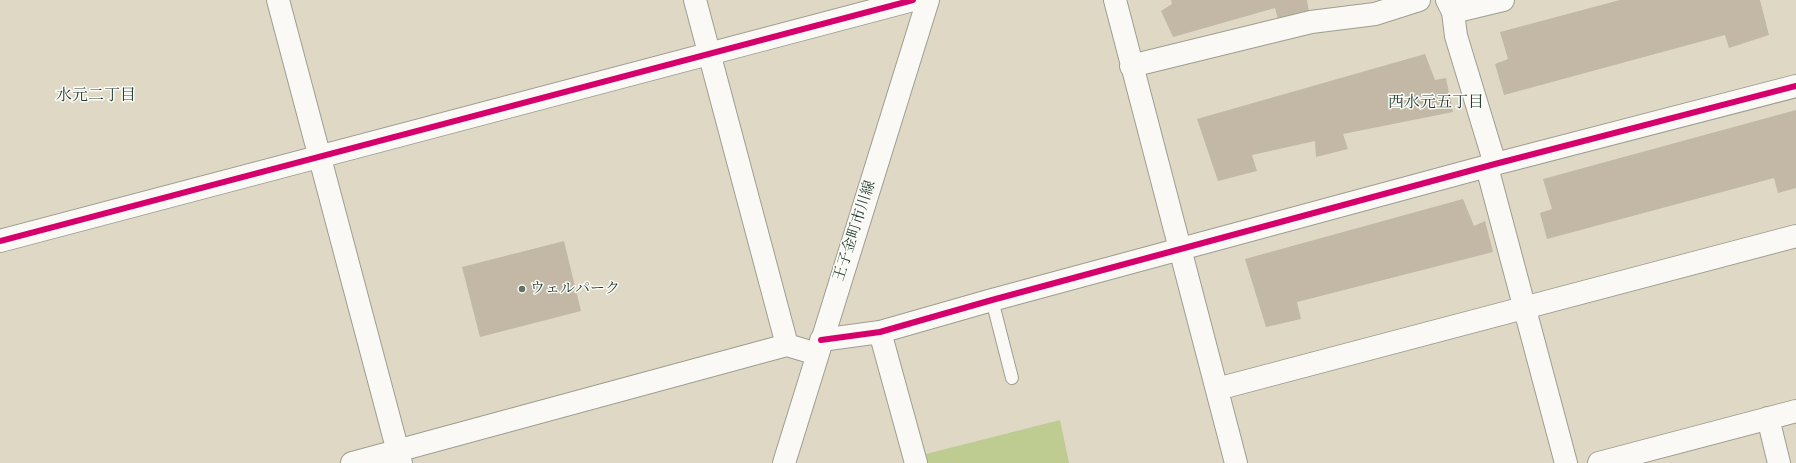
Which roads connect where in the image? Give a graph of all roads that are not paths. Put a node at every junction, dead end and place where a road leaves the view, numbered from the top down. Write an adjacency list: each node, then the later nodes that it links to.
1 (278, 0): 12 (street)
2 (695, 0): 9 (street)
3 (913, 0): 9 (street)
4 (928, 0): 21 (street, 王子金町市川線)
5 (1114, 0): 10 (street)
6 (1419, 0): 10 (street)
7 (1502, 0): 8 (street)
8 (1450, 6): 13 (street)
9 (709, 53): 12 (street); 20 (street)
10 (1132, 66): 16 (street)
11 (1796, 86): 13 (street)
12 (320, 156): 15 (street); 26 (street)
13 (1491, 166): 16 (street); 18 (street)
14 (1796, 236): 18 (street)
15 (0, 241)
16 (1180, 250): 17 (street); 23 (street)
17 (992, 300): 19 (street); 22 (lane)
18 (1524, 308): 23 (street); 31 (street)
19 (880, 332): 21 (street); 29 (street)
20 (787, 345): 21 (street); 26 (street)
21 (819, 347): 28 (street, 王子金町市川線)
22 (1012, 378)
23 (1217, 389): 30 (street)
24 (1796, 411): 25 (street)
25 (1768, 418): 32 (street); 33 (street)
26 (400, 457): 27 (street)
27 (352, 463)
28 (784, 463)
29 (916, 463)
30 (1236, 463)
31 (1566, 463)
32 (1599, 463)
33 (1778, 463)

